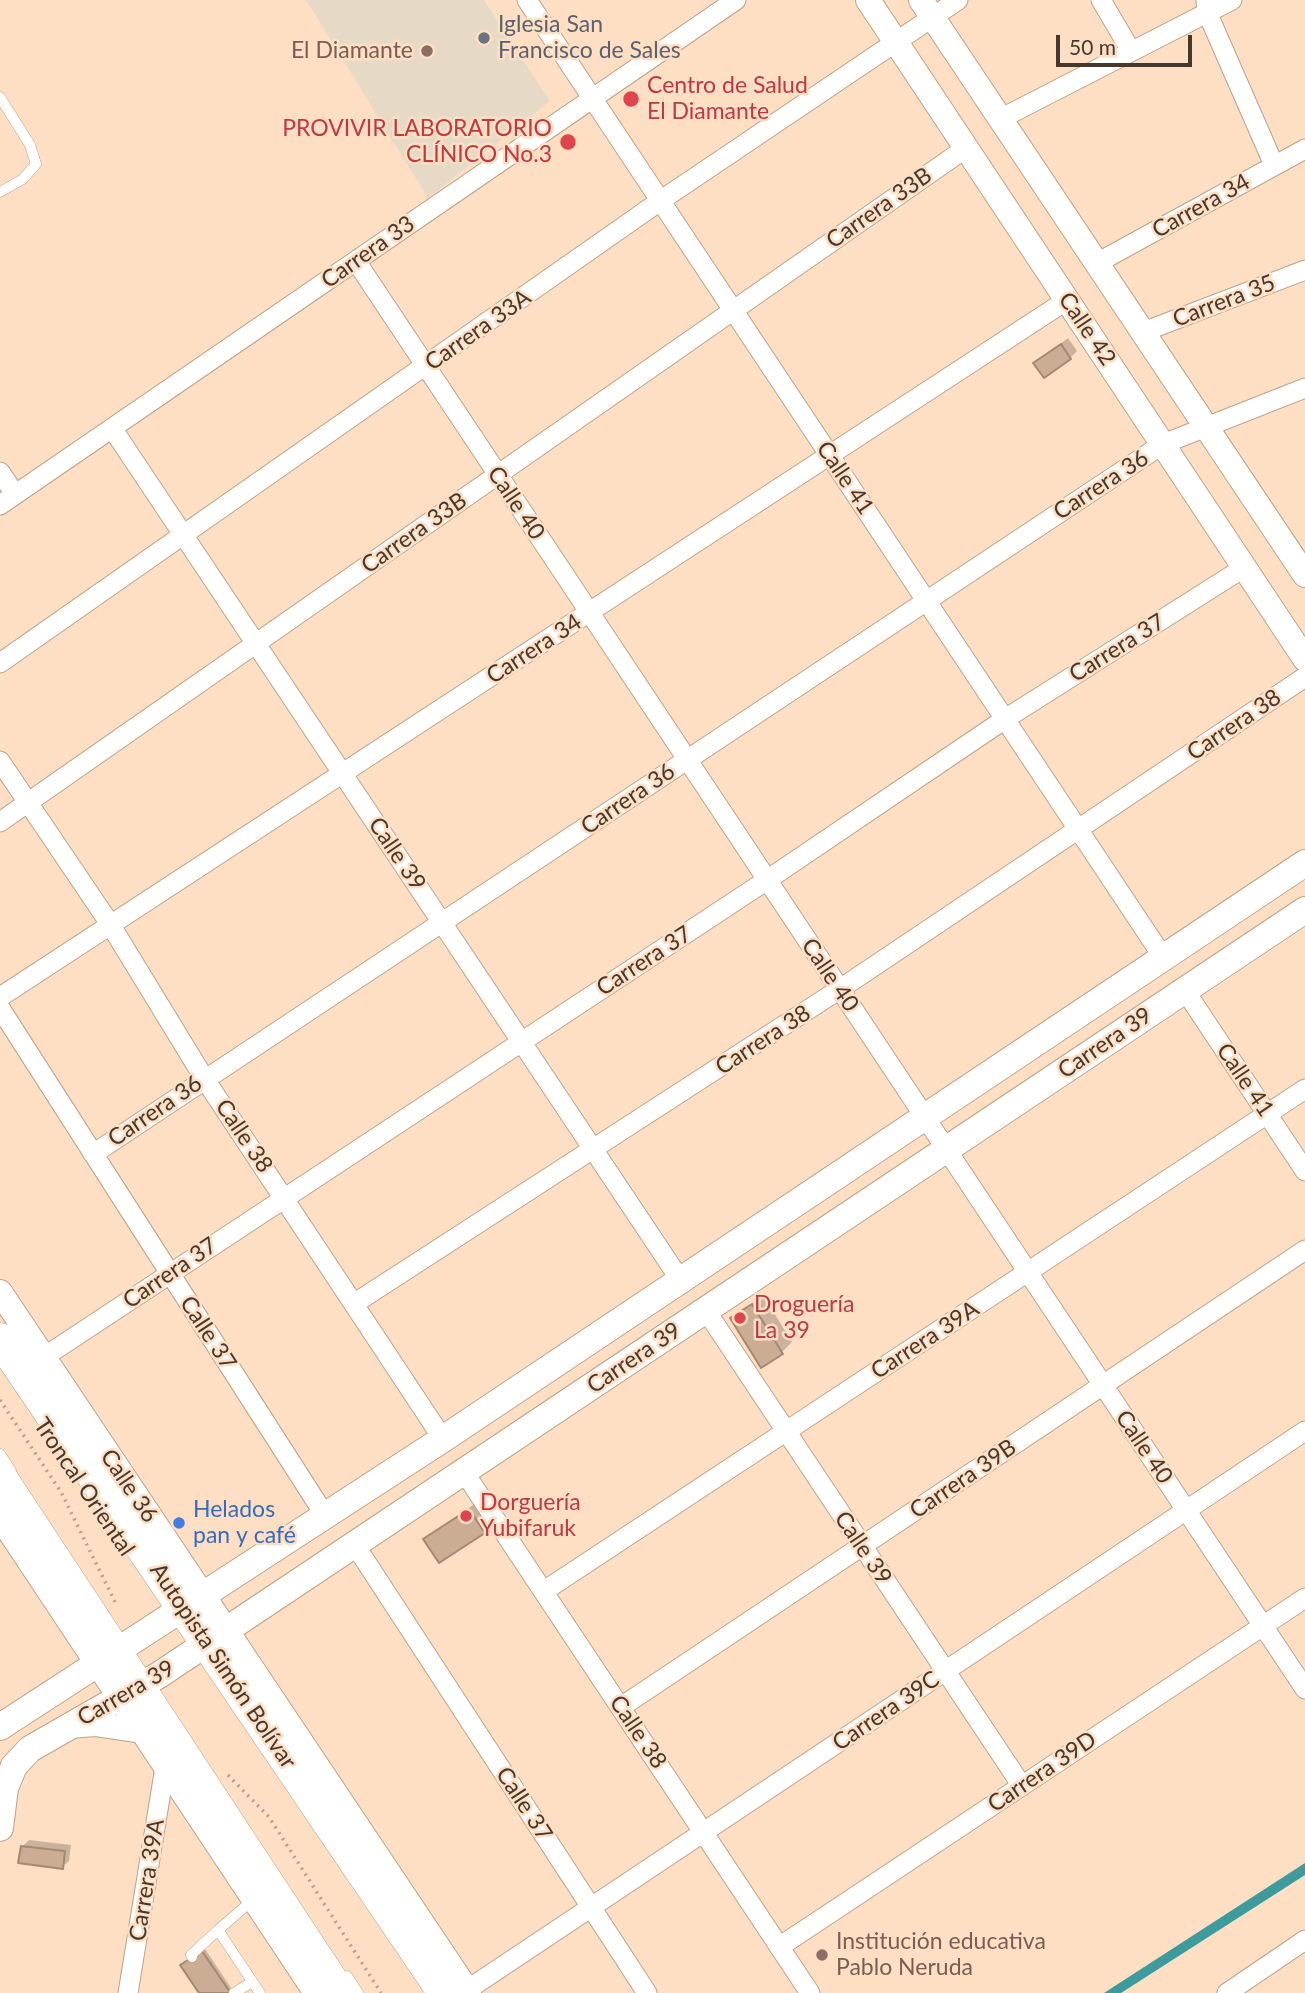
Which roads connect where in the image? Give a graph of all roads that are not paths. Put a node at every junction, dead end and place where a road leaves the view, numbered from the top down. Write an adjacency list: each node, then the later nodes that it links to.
1 (527, 0): 12 (street, Calle 41)
2 (736, 0): 12 (street, Carrera 33)
3 (868, 0): 9 (street, Calle 42)
4 (958, 0): 8 (street, Carrera 33A)
5 (1101, 0): 10 (street)
6 (1233, 0): 7 (street)
7 (1206, 6): 10 (street); 16 (street)
8 (927, 9): 9 (street, Carrera 33A); 13 (street, Calle 42)
9 (896, 43): 14 (street, Calle 42); 18 (street, Carrera 33A)
10 (1130, 51): 13 (street)
11 (0, 97): 17 (lane)
12 (591, 97): 18 (street, Calle 41); 19 (street, Carrera 33)
13 (1000, 119): 20 (street, Calle 42)
14 (966, 148): 22 (street, Calle 42); 23 (street, Carrera 33B)
15 (1305, 149): 16 (street, Carrera 34)
16 (1274, 165): 20 (street, Carrera 34)
17 (0, 192)
18 (660, 201): 23 (street, Calle 41); 25 (street, Carrera 33A)
19 (356, 261): 25 (street, Calle 40); 28 (street, Carrera 33)
20 (1097, 264): 24 (street, Calle 42)
21 (1305, 270): 24 (street, Carrera 35)
22 (1067, 300): 29 (street, Calle 42); 30 (street, Carrera 34)
23 (732, 310): 30 (street, Calle 41); 32 (street, Carrera 33B)
24 (1143, 332): 27 (street, Calle 42)
25 (425, 366): 32 (street, Calle 40); 34 (street, Carrera 33A)
26 (1305, 388): 27 (street)
27 (1206, 427): 29 (street); 35 (street, Calle 42)
28 (112, 428): 33 (street, Carrera 33); 34 (street, Calle 39)
29 (1163, 444): 36 (street, Calle 42); 37 (street, Carrera 36)
30 (829, 454): 37 (street, Calle 41); 38 (street, Carrera 34)
31 (0, 472): 33 (street)
32 (497, 475): 38 (street, Calle 40); 39 (street, Carrera 33B)
33 (8, 500)
34 (184, 535): 39 (street, Calle 39); 41 (street, Carrera 33A)
35 (1301, 560)
36 (1245, 567): 40 (street, Calle 42); 43 (street, Carrera 37)
37 (926, 600): 43 (street, Calle 41); 44 (street, Carrera 36)
38 (589, 612): 44 (street, Calle 40); 46 (street, Carrera 34)
39 (256, 643): 46 (street, Calle 39); 47 (street, Carrera 33B)
40 (1305, 659)
41 (0, 663)
42 (1305, 677): 49 (street, Carrera 38)
43 (1004, 719): 49 (street, Calle 41); 51 (street, Carrera 37)
44 (687, 760): 51 (street, Calle 40); 53 (street, Carrera 36)
45 (0, 761): 47 (street, Calle 38)
46 (343, 774): 53 (street, Calle 39); 54 (street, Carrera 34)
47 (27, 802): 48 (street, Carrera 33B); 54 (street, Calle 38)
48 (0, 821)
49 (1079, 831): 55 (street, Calle 41); 56 (street, Carrera 38)
50 (1305, 863): 55 (main road, Carrera 39)
51 (767, 880): 56 (street, Calle 40); 60 (street, Carrera 37)
52 (1305, 910): 57 (main road, Carrera 39)
53 (442, 922): 60 (street, Calle 39); 61 (street, Carrera 36)
54 (110, 924): 58 (street, Carrera 34); 61 (street, Calle 38)
55 (1163, 957): 64 (main road, Carrera 39)
56 (840, 989): 64 (street, Calle 40); 65 (street, Carrera 38)
57 (1184, 989): 63 (street, Calle 41); 66 (main road, Carrera 39)
58 (0, 997)
59 (0, 1009): 67 (street, Calle 37)
60 (521, 1042): 65 (street, Calle 39); 69 (street, Carrera 37)
61 (204, 1078): 67 (street, Carrera 36); 69 (street, Calle 38)
62 (1305, 1089): 63 (street, Carrera 39A)
63 (1267, 1114): 68 (street, Calle 41); 72 (street, Carrera 39A)
64 (925, 1117): 66 (street, Calle 40); 73 (main road, Carrera 39)
65 (594, 1150): 73 (street, Calle 39); 75 (street, Carrera 38)
66 (947, 1150): 72 (street, Calle 40); 76 (main road, Carrera 39)
67 (93, 1154): 71 (street, Calle 37)
68 (1305, 1171)
69 (284, 1197): 71 (street, Carrera 37); 75 (street, Calle 38)
70 (1305, 1250): 79 (street, Carrera 39B)
71 (169, 1272): 78 (street, Carrera 37); 89 (street, Calle 37)
72 (1028, 1272): 79 (street, Calle 40); 80 (street, Carrera 39A)
73 (681, 1281): 82 (main road, Carrera 39)
74 (0, 1292): 78 (street, Calle 36)
75 (355, 1303): 82 (street, Calle 38)
76 (705, 1309): 80 (street, Calle 39); 85 (main road, Carrera 39)
77 (0, 1339): 84 (highway, Autopista Simón Bolívar)
78 (44, 1357): 84 (street, Calle 36)
79 (1104, 1386): 87 (street, Calle 40); 91 (street, Carrera 39B)
80 (786, 1431): 91 (street, Calle 39); 92 (street, Carrera 39A)
81 (1305, 1431): 87 (street, Carrera 39C)
82 (443, 1439): 89 (main road, Carrera 39)
83 (0, 1454): 86 (lane)
84 (102, 1466): 95 (highway, Autopista Simón Bolívar)
85 (464, 1472): 90 (main road, Carrera 39); 92 (street, Calle 38)
86 (7, 1476): 96 (highway)
87 (1187, 1511): 94 (street, Calle 40); 97 (street, Carrera 39C)
88 (0, 1517): 96 (street)
89 (326, 1517): 95 (main road, Carrera 39)
90 (355, 1545): 95 (main road, Carrera 39); 111 (street, Calle 37)
91 (863, 1546): 97 (street, Calle 39); 101 (street, Carrera 39B)
92 (544, 1591): 101 (street, Calle 38)
93 (1305, 1598): 94 (street, Carrera 39D)
94 (1263, 1626): 99 (street, Calle 40); 107 (street, Carrera 39D)
95 (193, 1628): 96 (main road, Carrera 39); 98 (main road, Carrera 39); 119 (highway, Autopista Simón Bolívar)
96 (123, 1649): 98 (highway); 103 (main road, Carrera 39)
97 (946, 1671): 107 (street, Calle 39); 109 (street, Carrera 39C)
98 (142, 1685): 102 (main road, Carrera 39); 104 (street); 105 (highway)
99 (1305, 1689)
100 (228, 1696): 112 (lane)
101 (621, 1707): 109 (street, Calle 38)
102 (69, 1726): 104 (street); 106 (main road, Carrera 39)
103 (0, 1727)
104 (142, 1730): 105 (street)
105 (171, 1754): 110 (street); 118 (highway); 120 (street, Carrera 39A)
106 (2, 1780): 108 (main road, Carrera 39)
107 (1022, 1786): 115 (street, Carrera 39D)
108 (0, 1828)
109 (704, 1832): 111 (street, Carrera 39C); 115 (street, Calle 38)
110 (254, 1899): 113 (lane); 123 (street)
111 (591, 1907): 119 (street, Carrera 39C); 125 (street, Calle 37)
112 (376, 1914)
113 (218, 1930): 116 (lane); 117 (lane)
114 (1305, 1940): 127 (street)
115 (779, 1947): 126 (street, Calle 38)
116 (192, 1957)
117 (252, 1982): 121 (lane); 122 (lane)
118 (342, 1982): 124 (lane)
119 (460, 1992)
120 (128, 1993)
121 (234, 1993)
122 (260, 1993)
123 (316, 1993)
124 (358, 1993)
125 (647, 1993)
126 (810, 1993)
127 (1227, 1993)

